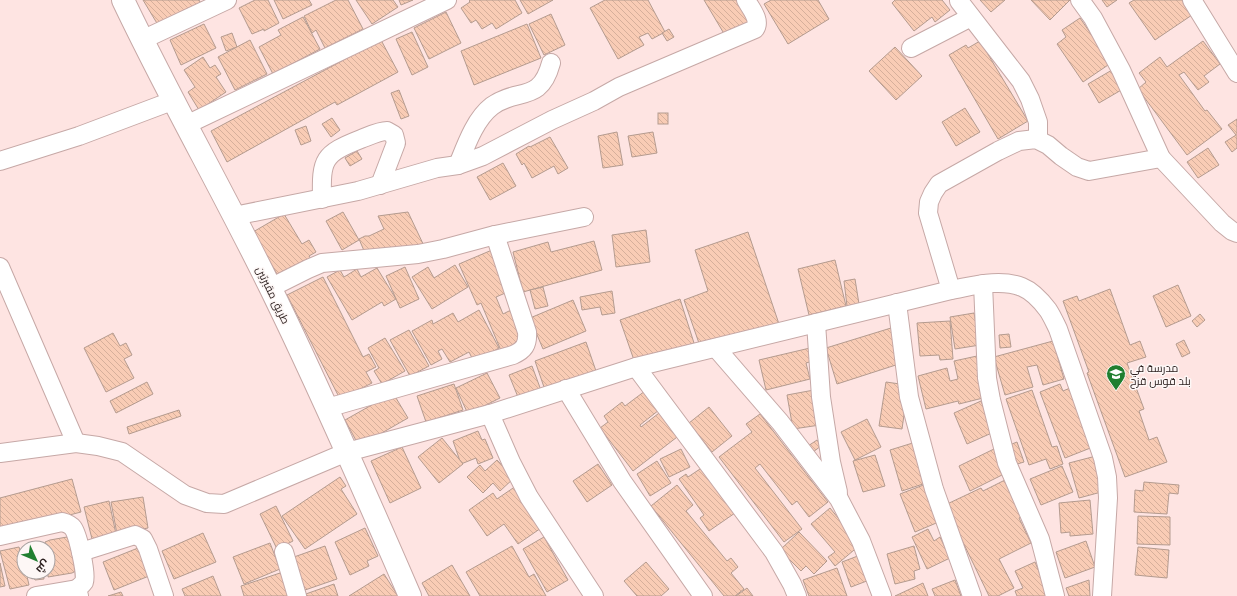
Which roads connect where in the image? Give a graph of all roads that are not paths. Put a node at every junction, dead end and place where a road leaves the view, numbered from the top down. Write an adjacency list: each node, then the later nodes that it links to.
1 (123, 0): 9 (street, طريق مقبرتين)
2 (227, 0): 9 (street)
3 (447, 0): 14 (street)
4 (746, 0): 18 (street)
5 (1080, 0): 16 (street)
6 (1192, 0): 12 (street)
7 (959, 1): 8 (street)
8 (971, 17): 10 (street); 15 (street)
9 (142, 40): 13 (street, طريق مقبرتين)
10 (911, 48)
11 (551, 64): 18 (street)
12 (1237, 73)
13 (172, 101): 14 (street, طريق مقبرتين); 17 (street)
14 (186, 125): 21 (street, طريق مقبرتين)
15 (1038, 140): 16 (street); 28 (street)
16 (1161, 158): 23 (street)
17 (0, 161)
18 (458, 165): 19 (street)
19 (380, 185): 20 (street); 20 (street)
20 (322, 199): 21 (street)
21 (234, 216): 27 (street, طريق مقبرتين)
22 (584, 217): 24 (street)
23 (1237, 233)
24 (495, 235): 27 (street); 34 (street)
25 (0, 267): 36 (street)
26 (983, 284): 28 (street); 53 (street); 54 (street)
27 (270, 288): 34 (street, طريق مقبرتين)
28 (951, 290): 29 (street)
29 (897, 303): 30 (street); 52 (street)
30 (816, 323): 31 (street); 39 (street)
31 (716, 348): 32 (street); 39 (street)
32 (636, 367): 33 (street); 50 (street)
33 (566, 389): 35 (street); 49 (street)
34 (326, 408): 37 (street, طريق مقبرتين)
35 (490, 414): 37 (street); 48 (street)
36 (76, 443): 37 (street); 38 (street)
37 (348, 452): 47 (street, طريق مقبرتين)
38 (0, 453)
39 (839, 498): 51 (street)
40 (0, 536): 41 (street)
41 (81, 552): 43 (street); 45 (street)
42 (284, 552): 46 (street)
43 (78, 593): 44 (street)
44 (36, 596)
45 (164, 596)
46 (297, 596)
47 (410, 596)
48 (594, 596)
49 (703, 596)
50 (797, 596)
51 (882, 596)
52 (972, 596)
53 (1055, 596)
54 (1102, 596)

